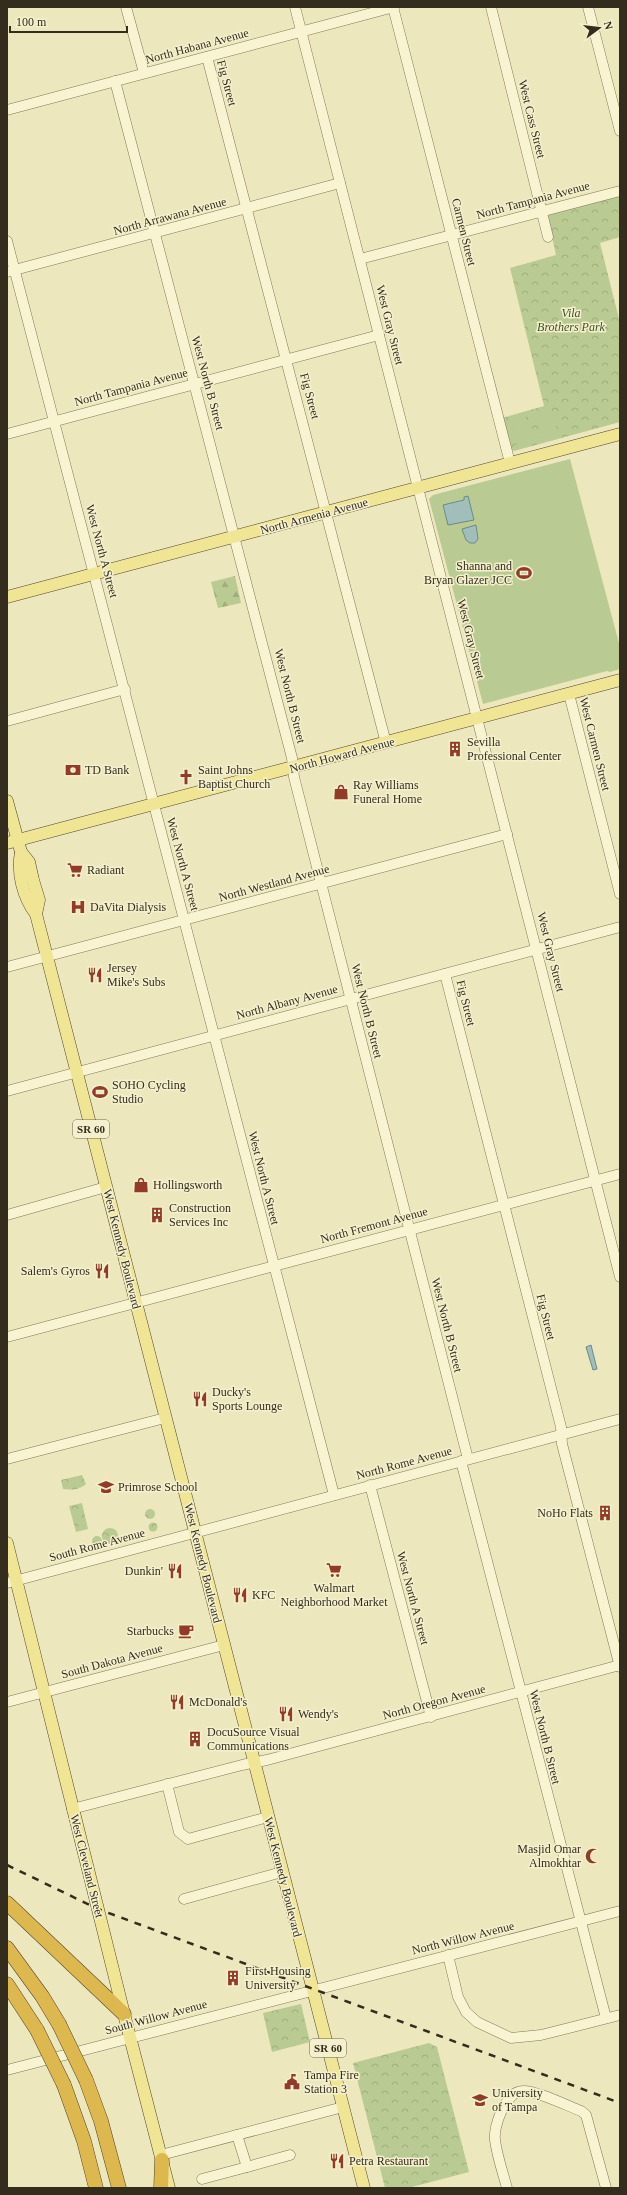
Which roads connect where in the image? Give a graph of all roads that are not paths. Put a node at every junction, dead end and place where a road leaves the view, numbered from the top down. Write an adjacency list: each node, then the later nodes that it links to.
1 (126, 7): 8 (street)
2 (295, 7): 6 (street, West Gray Street)
3 (393, 7): 6 (street, North Habana Avenue); 17 (street, Carmen Street)
4 (491, 7): 15 (street, West Cass Street)
5 (588, 7): 11 (street)
6 (301, 32): 7 (street, North Habana Avenue); 12 (street, West Gray Street)
7 (206, 57): 8 (street, North Habana Avenue); 14 (street, Fig Street)
8 (144, 73): 9 (street, North Habana Avenue)
9 (115, 81): 10 (street, North Habana Avenue); 16 (street, West North B Street)
10 (7, 110)
11 (620, 131)
12 (340, 183): 14 (street, North Arrawana Avenue); 20 (street, West Gray Street)
13 (620, 190): 15 (street, North Tampania Avenue)
14 (247, 208): 16 (street, North Arrawana Avenue); 23 (street, Fig Street)
15 (542, 211): 17 (street, North Tampania Avenue); 18 (street, West Cass Street)
16 (156, 233): 21 (street, North Arrawana Avenue); 24 (street, West North B Street)
17 (452, 236): 20 (street, North Tampania Avenue); 28 (street, Carmen Street)
18 (548, 237)
19 (7, 240): 21 (street, West North A Street)
20 (360, 259): 22 (street, West Gray Street)
21 (11, 271): 25 (street, West North A Street)
22 (379, 335): 23 (street, North Tampania Avenue); 29 (street, West Gray Street)
23 (287, 360): 24 (street, North Tampania Avenue); 30 (street, Fig Street)
24 (195, 384): 25 (street, North Tampania Avenue); 31 (street, West North B Street)
25 (55, 421): 26 (street, North Tampania Avenue); 32 (street, West North A Street)
26 (7, 434)
27 (620, 434): 28 (main road, North Armenia Avenue)
28 (510, 463): 29 (main road, North Armenia Avenue)
29 (418, 487): 30 (main road, North Armenia Avenue); 37 (street, West Gray Street)
30 (327, 512): 31 (main road, North Armenia Avenue); 39 (street, Fig Street)
31 (236, 537): 32 (main road, North Armenia Avenue); 40 (street, West North B Street)
32 (95, 574): 33 (main road, North Armenia Avenue); 35 (street, West North A Street)
33 (7, 597)
34 (620, 680): 36 (main road, North Howard Avenue)
35 (125, 689): 38 (street); 42 (street, West North A Street)
36 (569, 694): 37 (main road, North Howard Avenue); 46 (street, West Carmen Street)
37 (478, 718): 39 (main road, North Howard Avenue); 43 (street, West Gray Street)
38 (7, 720)
39 (386, 743): 40 (main road, North Howard Avenue)
40 (293, 768): 42 (main road, North Howard Avenue); 45 (street, West North B Street)
41 (7, 801): 44 (main road, West Kennedy Boulevard / SR 60)
42 (155, 805): 44 (main road, North Howard Avenue); 47 (street, West North A Street)
43 (507, 834): 45 (street, North Westland Avenue); 49 (street, West Gray Street)
44 (15, 845): 50 (main road, West Kennedy Boulevard / SR 60)
45 (321, 883): 47 (street, North Westland Avenue); 53 (street, West North B Street)
46 (620, 894)
47 (184, 920): 50 (street, North Westland Avenue); 54 (street, West North A Street)
48 (620, 927): 49 (street, North Albany Avenue)
49 (537, 949): 52 (street, North Albany Avenue); 58 (street, West Gray Street)
50 (46, 956): 51 (street, North Westland Avenue); 55 (main road, West Kennedy Boulevard / SR 60)
51 (7, 967)
52 (446, 974): 53 (street, North Albany Avenue); 60 (street, Fig Street)
53 (350, 999): 54 (street, North Albany Avenue); 62 (street, West North B Street)
54 (214, 1035): 55 (street, North Albany Avenue); 63 (street, West North A Street)
55 (76, 1072): 56 (street, North Albany Avenue); 59 (main road, West Kennedy Boulevard / SR 60)
56 (7, 1091)
57 (620, 1174): 58 (street, North Fremont Avenue)
58 (596, 1180): 60 (street, North Fremont Avenue); 64 (street, West Gray Street)
59 (106, 1187): 61 (street); 65 (main road, West Kennedy Boulevard / SR 60)
60 (504, 1204): 62 (street, North Fremont Avenue); 69 (street, Fig Street)
61 (7, 1215)
62 (410, 1230): 63 (street, North Fremont Avenue); 71 (street, West North B Street)
63 (273, 1266): 65 (street, North Fremont Avenue); 73 (street, West North A Street)
64 (620, 1277)
65 (135, 1302): 66 (street, North Fremont Avenue); 67 (main road, West Kennedy Boulevard / SR 60)
66 (7, 1337)
67 (165, 1418): 70 (street); 74 (main road, West Kennedy Boulevard / SR 60)
68 (620, 1419): 69 (street, North Rome Avenue)
69 (561, 1435): 71 (street, North Rome Avenue); 78 (street, Fig Street)
70 (7, 1459)
71 (464, 1460): 72 (street, North Rome Avenue); 80 (street, West North B Street)
72 (370, 1485): 73 (street, North Rome Avenue); 82 (street, West North A Street)
73 (334, 1495): 74 (street, North Rome Avenue)
74 (194, 1532): 76 (street, South Rome Avenue); 77 (main road, West Kennedy Boulevard / SR 60)
75 (7, 1543): 76 (main road, West Cleveland Street)
76 (11, 1582): 79 (main road, West Cleveland Street)
77 (224, 1645): 79 (street, South Dakota Avenue); 83 (main road, West Kennedy Boulevard / SR 60)
78 (620, 1666): 80 (street, North Oregon Avenue)
79 (44, 1693): 81 (street, South Dakota Avenue); 85 (main road, West Cleveland Street)
80 (521, 1693): 82 (street, North Oregon Avenue); 91 (street, West North B Street)
81 (7, 1702)
82 (431, 1717): 83 (street, North Oregon Avenue)
83 (254, 1762): 84 (street, North Oregon Avenue); 86 (main road, West Kennedy Boulevard / SR 60)
84 (167, 1784): 85 (street, North Oregon Avenue); 86 (street)
85 (72, 1808): 96 (main road, West Cleveland Street)
86 (268, 1817): 87 (main road, West Kennedy Boulevard / SR 60)
87 (282, 1872): 88 (street); 95 (main road, West Kennedy Boulevard / SR 60)
88 (184, 1899)
89 (7, 1903): 96 (highway)
90 (620, 1911): 91 (street, North Willow Avenue)
91 (580, 1922): 93 (street, North Willow Avenue); 98 (street, West North B Street)
92 (7, 1948): 108 (highway, bridge)
93 (448, 1955): 95 (street, North Willow Avenue); 98 (street)
94 (7, 1984): 107 (highway, bridge)
95 (312, 1990): 99 (street, South Willow Avenue); 101 (main road, West Kennedy Boulevard / SR 60)
96 (124, 2014): 99 (main road, West Cleveland Street)
97 (620, 2015): 98 (street)
98 (606, 2018)
99 (130, 2037): 100 (street, South Willow Avenue); 104 (main road, West Cleveland Street)
100 (7, 2070)
101 (343, 2107): 102 (street); 111 (main road, West Kennedy Boulevard / SR 60)
102 (237, 2135): 104 (street); 105 (street)
103 (290, 2155): 105 (street)
104 (161, 2158): 109 (highway); 110 (main road, West Cleveland Street)
105 (247, 2167): 106 (street)
106 (202, 2179)
107 (96, 2188)
108 (119, 2188)
109 (161, 2188)
110 (169, 2188)
111 (364, 2188)
112 (507, 2188): 113 (street)
113 (606, 2188)

